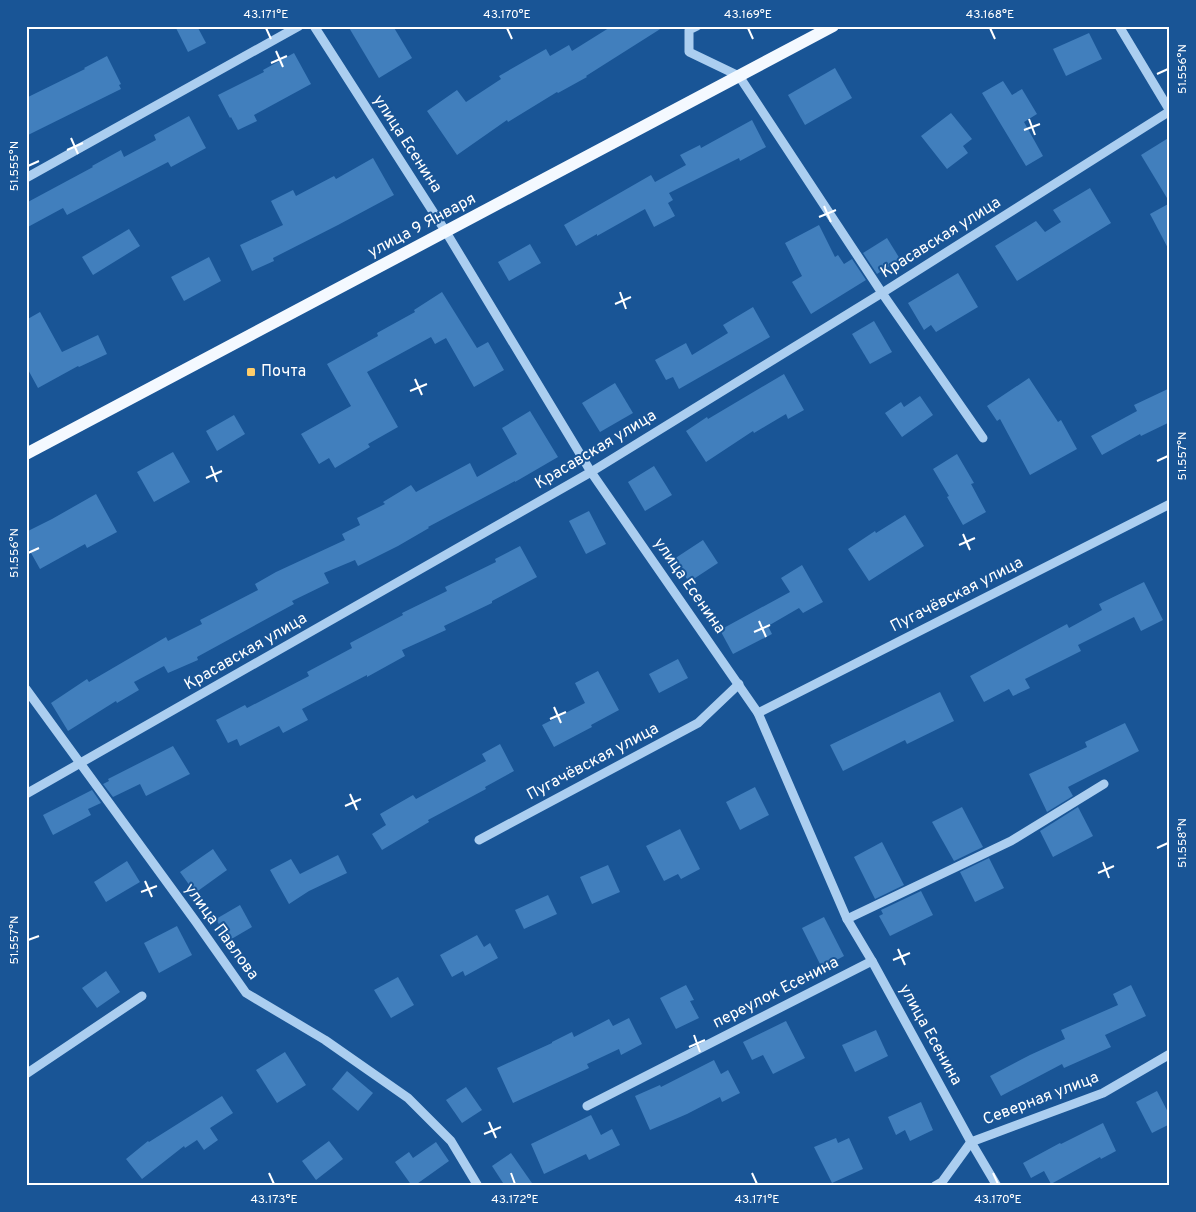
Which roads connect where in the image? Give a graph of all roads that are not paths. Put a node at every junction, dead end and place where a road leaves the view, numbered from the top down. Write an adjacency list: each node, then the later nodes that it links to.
1 (299, 26): 8 (street)
2 (314, 26): 9 (street, улица Есенина)
3 (697, 26): 6 (street)
4 (833, 26): 6 (main road, улица 9 Января)
5 (1119, 26): 7 (street)
6 (739, 76): 9 (main road, улица 9 Января); 10 (street)
7 (1170, 111): 10 (street, Красавская улица)
8 (26, 178)
9 (446, 232): 12 (main road, улица 9 Января); 13 (street, улица Есенина)
10 (882, 293): 11 (street); 13 (street, Красавская улица)
11 (983, 438)
12 (26, 454)
13 (591, 472): 15 (street, улица Есенина); 18 (street, Красавская улица)
14 (1170, 504): 17 (street, Пугачёвская улица)
15 (738, 684): 17 (street, улица Есенина); 21 (street, Пугачёвская улица)
16 (26, 689): 18 (street, улица Павлова)
17 (758, 713): 22 (street, улица Есенина)
18 (81, 764): 20 (street, Красавская улица); 29 (street, улица Павлова)
19 (1104, 784): 22 (street)
20 (26, 794)
21 (479, 840)
22 (847, 919): 23 (street, улица Есенина)
23 (872, 961): 27 (street, переулок Есенина); 28 (street, улица Есенина)
24 (142, 996): 26 (street)
25 (1170, 1054): 28 (street, Северная улица)
26 (26, 1074)
27 (587, 1106)
28 (971, 1142): 30 (street, Северная улица); 31 (street, улица Есенина)
29 (478, 1186)
30 (935, 1186)
31 (997, 1186)

